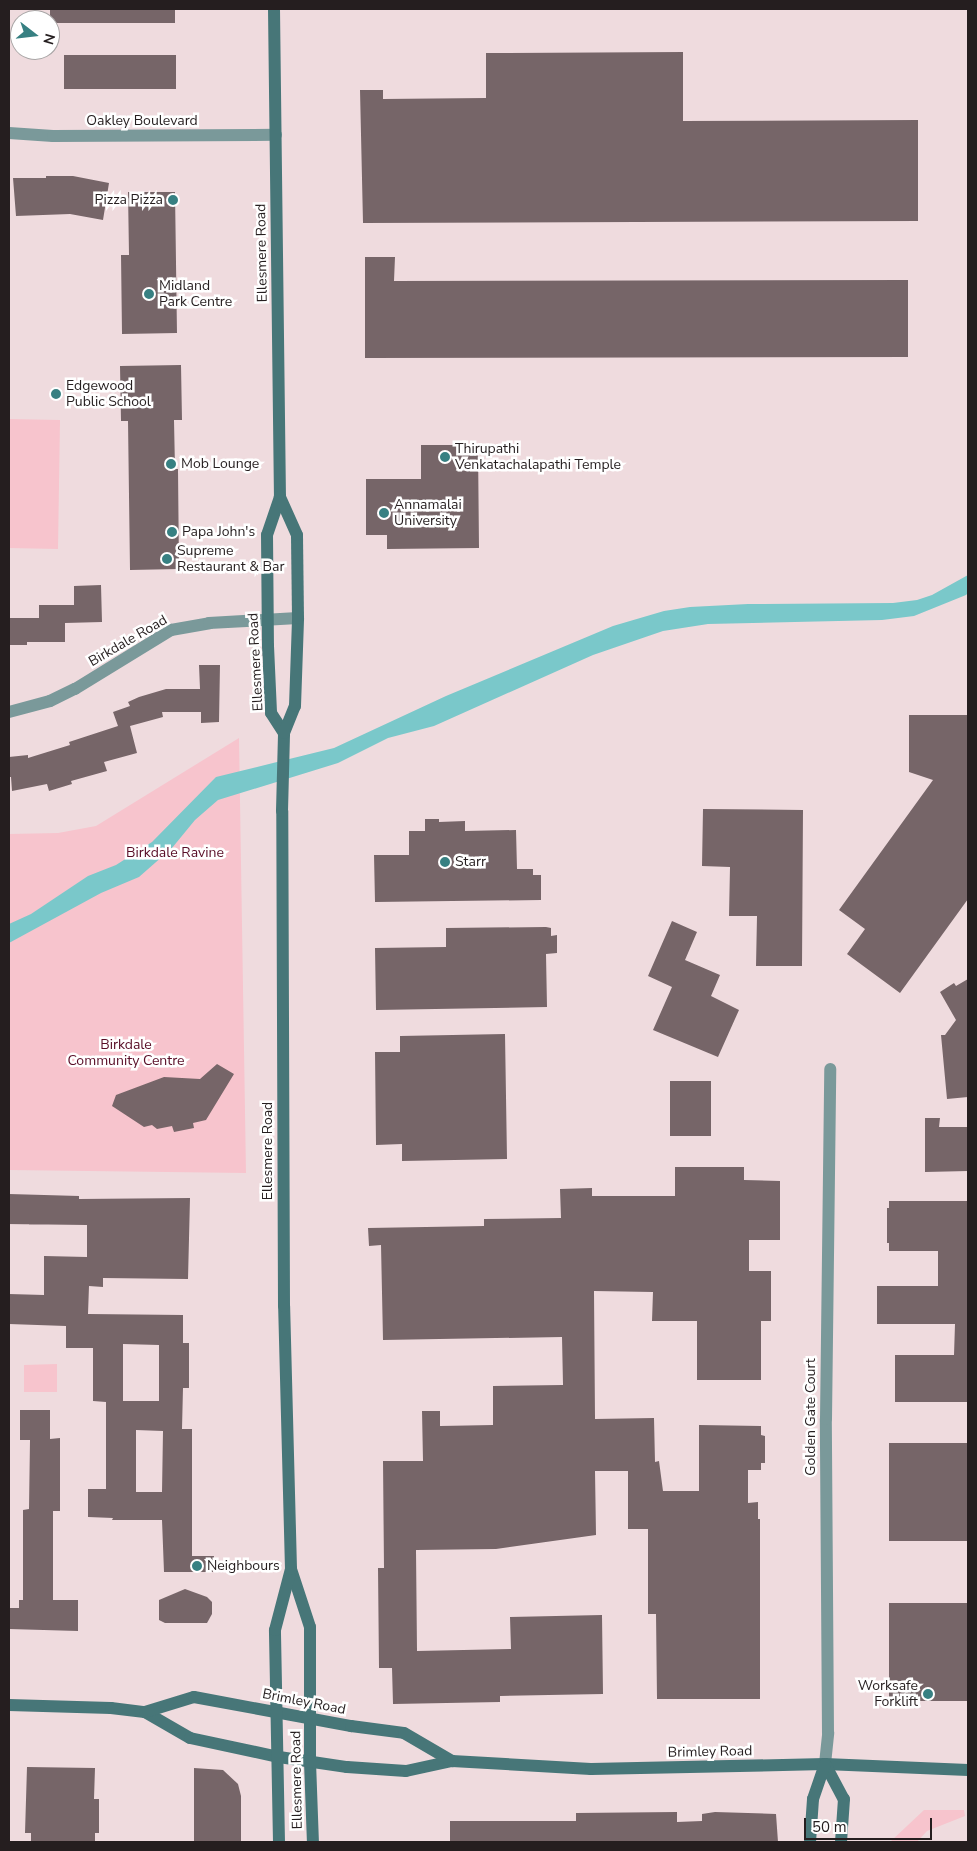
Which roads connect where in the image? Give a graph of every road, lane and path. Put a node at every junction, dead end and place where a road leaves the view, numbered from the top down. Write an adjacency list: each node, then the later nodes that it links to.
1 (274, 9): 3 (main road, Ellesmere Road)
2 (9, 133): 3 (street, Oakley Boulevard)
3 (276, 135): 4 (main road, Ellesmere Road)
4 (280, 497): 5 (main road, Ellesmere Road); 6 (main road, Ellesmere Road)
5 (298, 618): 6 (street, Birkdale Road); 8 (main road, Ellesmere Road)
6 (268, 619): 7 (street, Birkdale Road); 8 (main road, Ellesmere Road)
7 (9, 712)
8 (284, 733): 10 (main road, Ellesmere Road)
9 (830, 1069): 18 (street, Golden Gate Court)
10 (291, 1569): 12 (main road, Ellesmere Road); 14 (main road, Ellesmere Road)
11 (9, 1705): 13 (main road, Brimley Road)
12 (277, 1711): 13 (main road, Brimley Road); 14 (main road, Brimley Road); 15 (main road, Ellesmere Road)
13 (145, 1712): 15 (main road, Brimley Road)
14 (310, 1718): 16 (main road, Brimley Road); 17 (main road, Ellesmere Road)
15 (278, 1756): 17 (main road, Brimley Road); 20 (main road, Ellesmere Road)
16 (452, 1761): 17 (main road, Brimley Road); 18 (main road, Brimley Road)
17 (310, 1762): 21 (main road, Ellesmere Road)
18 (825, 1764): 19 (main road, Brimley Road); 22 (main road); 23 (main road)
19 (968, 1770)
20 (279, 1842)
21 (313, 1842)
22 (810, 1842)
23 (841, 1842)

